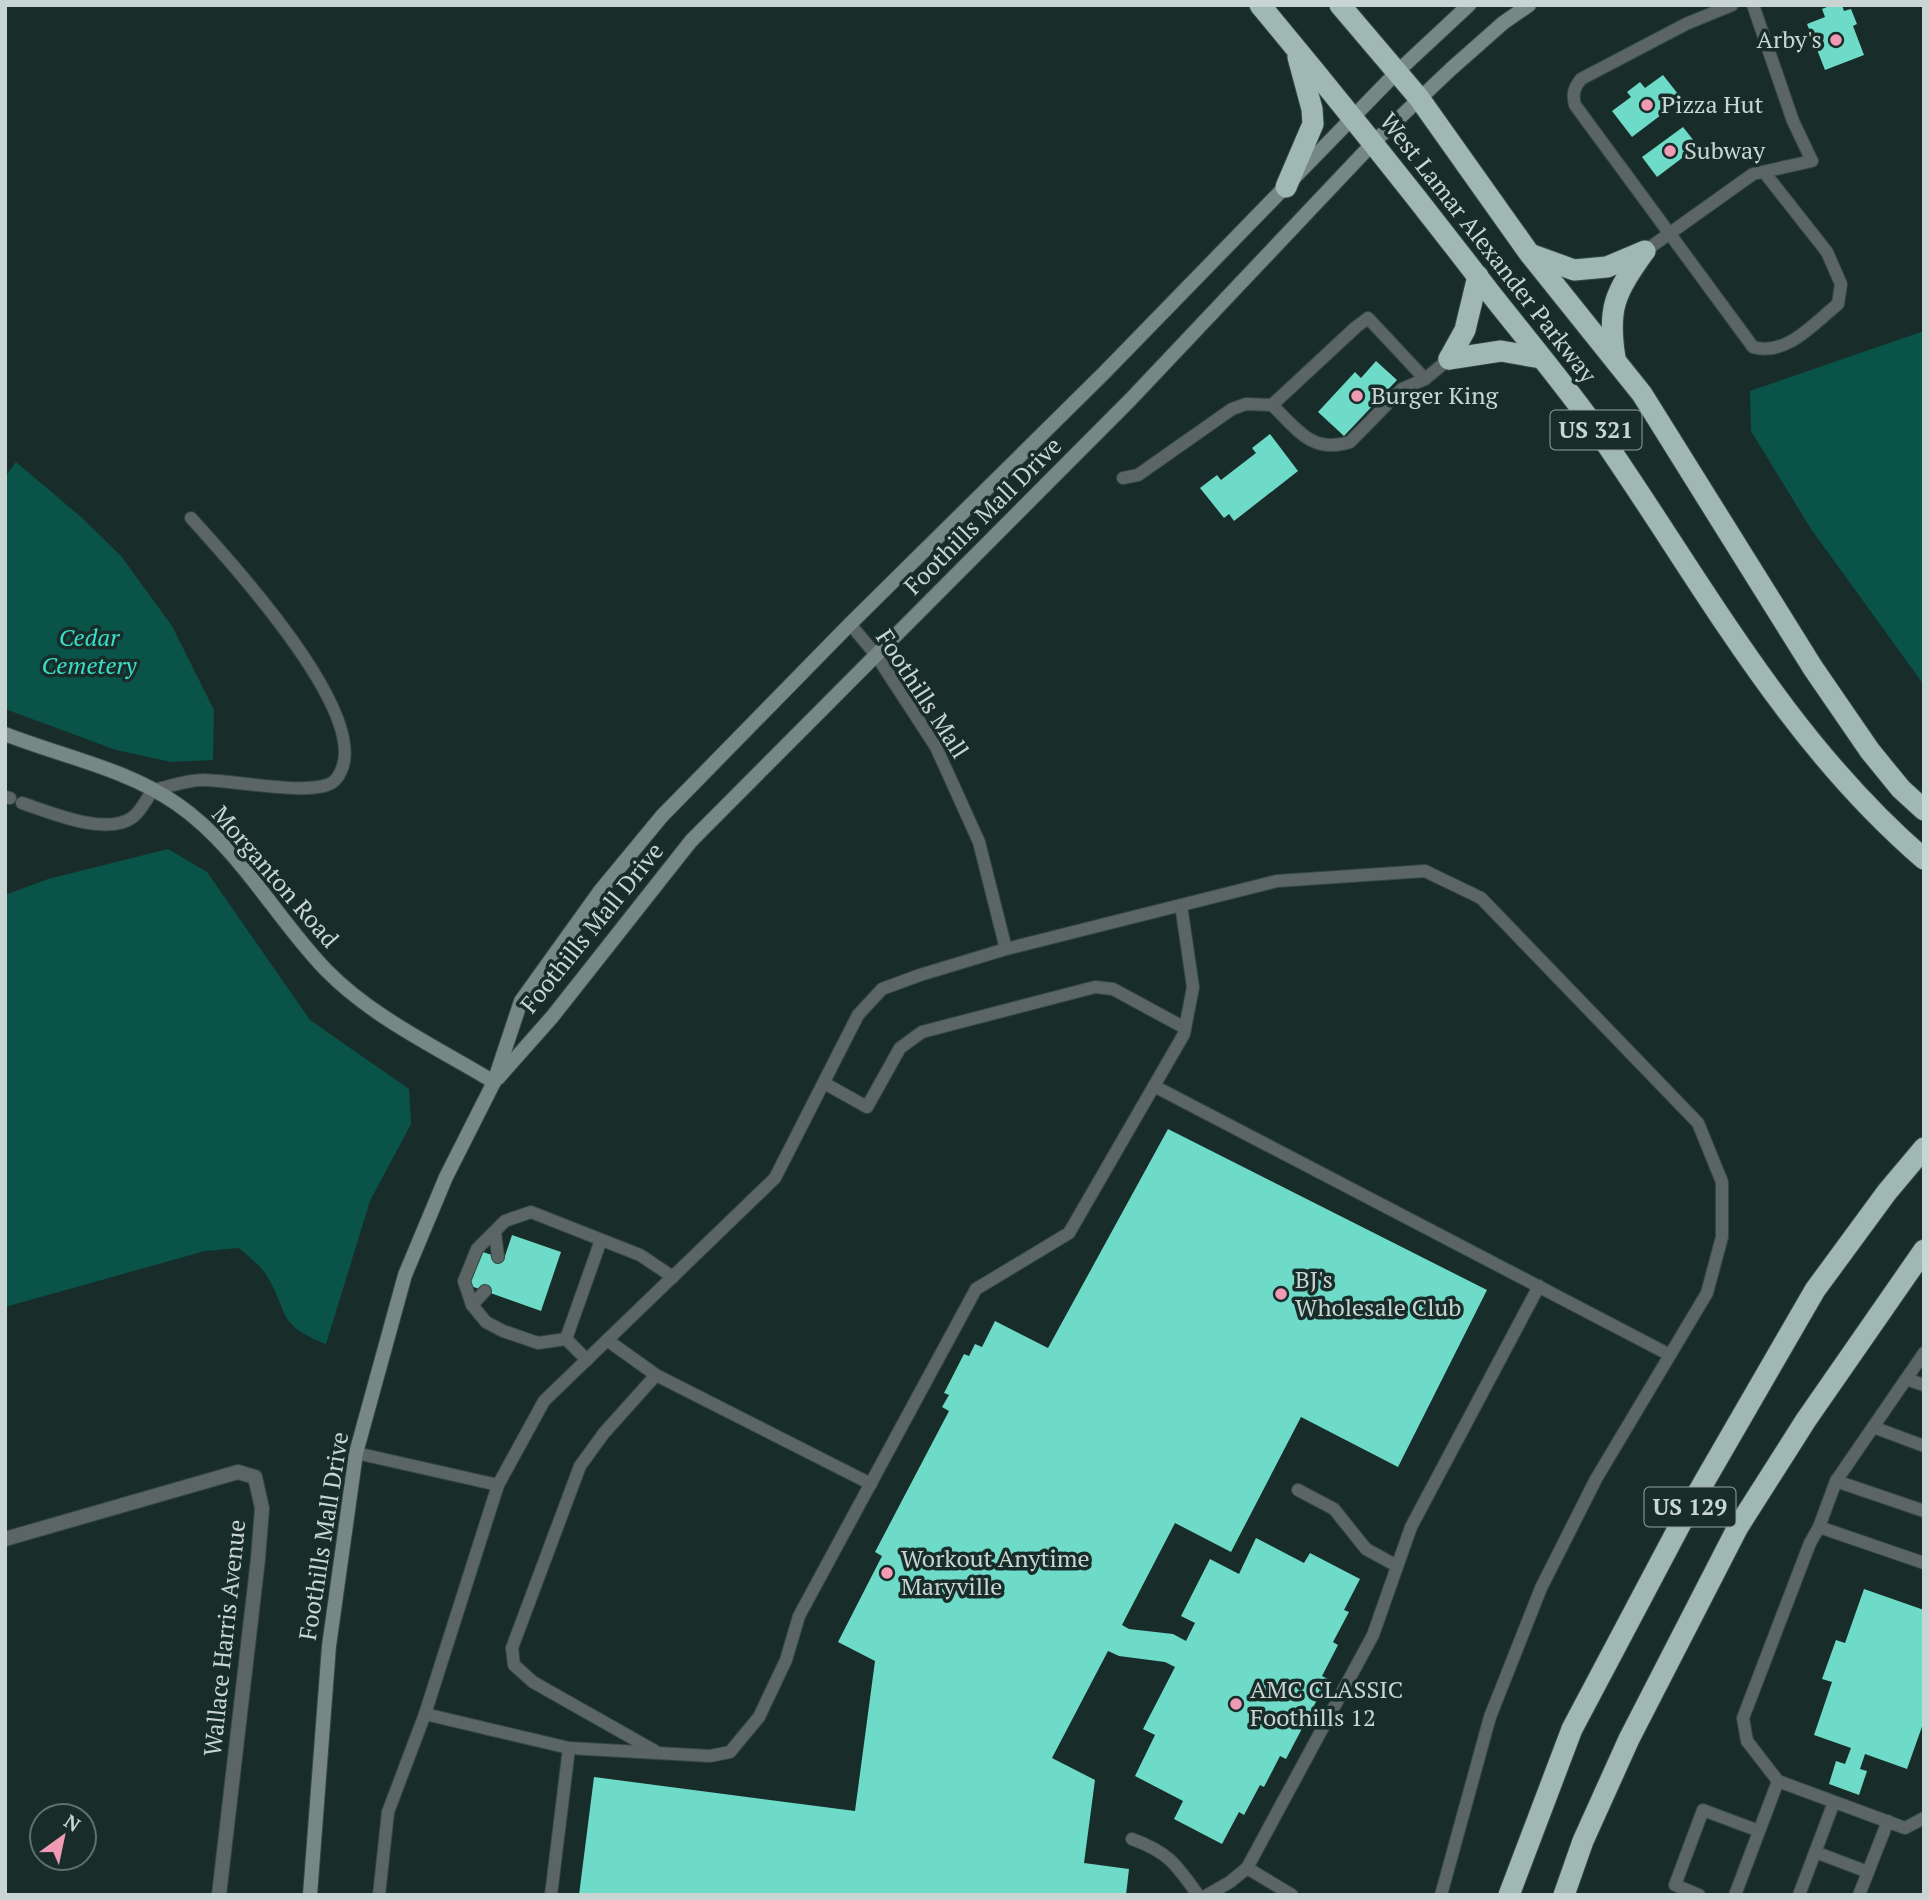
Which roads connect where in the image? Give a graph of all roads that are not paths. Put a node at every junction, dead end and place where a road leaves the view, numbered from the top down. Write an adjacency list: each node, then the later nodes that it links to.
1 (1260, 5): 7 (highway, West Lamar Alexander Parkway / US 321)
2 (1340, 5): 8 (highway, West Lamar Alexander Parkway / US 321)
3 (1469, 5): 8 (main road, Foothills Mall Drive)
4 (1529, 5): 9 (main road, Foothills Mall Drive)
5 (1732, 5): 14 (lane)
6 (1753, 5): 12 (lane)
7 (1296, 48): 10 (highway, West Lamar Alexander Parkway / US 321); 13 (highway)
8 (1396, 73): 9 (highway, West Lamar Alexander Parkway / US 321); 10 (main road, Foothills Mall Drive)
9 (1419, 99): 11 (main road, Foothills Mall Drive); 16 (highway, West Lamar Alexander Parkway / US 321)
10 (1354, 118): 11 (highway, West Lamar Alexander Parkway / US 321); 13 (main road, Foothills Mall Drive)
11 (1374, 142): 17 (highway, West Lamar Alexander Parkway / US 321); 26 (main road, Foothills Mall Drive)
12 (1764, 172): 14 (lane); 14 (lane)
13 (1286, 187): 25 (main road, Foothills Mall Drive)
14 (1670, 233): 15 (lane)
15 (1644, 251): 16 (highway); 20 (highway)
16 (1530, 253): 20 (highway, West Lamar Alexander Parkway / US 321)
17 (1478, 276): 18 (highway, West Lamar Alexander Parkway / US 321); 19 (highway)
18 (1541, 358): 19 (highway); 33 (highway, West Lamar Alexander Parkway / US 321)
19 (1448, 359): 21 (lane)
20 (1615, 360): 28 (highway, West Lamar Alexander Parkway / US 321)
21 (1425, 379): 22 (lane); 22 (lane)
22 (1272, 405): 23 (lane)
23 (1123, 478)
24 (191, 518): 29 (lane)
25 (850, 624): 26 (lane, Foothills Mall); 37 (main road, Foothills Mall Drive)
26 (876, 655): 35 (lane, Foothills Mall); 37 (main road, Foothills Mall Drive)
27 (5, 734): 29 (main road, Morganton Road)
28 (1901, 789): 31 (highway); 32 (highway, West Lamar Alexander Parkway / US 321)
29 (153, 790): 30 (lane); 37 (main road, Morganton Road)
30 (13, 799)
31 (1924, 801)
32 (1924, 810)
33 (1924, 859)
34 (1181, 905): 35 (lane); 36 (lane); 52 (lane)
35 (1006, 949): 38 (lane)
36 (1185, 1028): 38 (lane); 39 (lane)
37 (494, 1082): 59 (main road, Foothills Mall Drive)
38 (824, 1083): 45 (lane)
39 (1154, 1086): 46 (lane); 61 (lane)
40 (1924, 1148): 89 (highway, US 129)
41 (495, 1231): 42 (lane); 44 (lane); 48 (lane)
42 (601, 1240): 45 (lane); 49 (lane)
43 (1924, 1250): 90 (highway, US 129)
44 (492, 1255)
45 (673, 1277): 50 (lane)
46 (1539, 1286): 52 (lane); 68 (lane)
47 (480, 1289): 48 (lane)
48 (472, 1305): 49 (lane)
49 (566, 1339): 53 (lane)
50 (607, 1340): 53 (lane); 54 (lane)
51 (1924, 1353): 55 (lane)
52 (1670, 1355): 88 (lane)
53 (586, 1360): 62 (lane)
54 (656, 1375): 61 (lane); 71 (lane)
55 (1906, 1379): 56 (lane); 57 (lane)
56 (1924, 1385)
57 (1873, 1427): 58 (lane); 60 (lane)
58 (1924, 1446)
59 (356, 1453): 62 (lane); 82 (main road, Foothills Mall Drive)
60 (1836, 1481): 64 (lane); 65 (lane)
61 (872, 1484): 71 (lane)
62 (498, 1485): 69 (lane)
63 (1298, 1490): 68 (lane)
64 (1924, 1511)
65 (1819, 1527): 67 (lane); 72 (lane)
66 (5, 1539): 81 (street, Wallace Harris Avenue)
67 (1924, 1563)
68 (1398, 1566): 79 (lane)
69 (425, 1714): 70 (lane); 83 (lane)
70 (569, 1748): 71 (lane); 84 (lane)
71 (658, 1753)
72 (1778, 1781): 73 (lane); 76 (lane)
73 (1834, 1802): 75 (lane); 78 (lane)
74 (1924, 1818): 75 (lane)
75 (1888, 1821): 80 (lane)
76 (1759, 1831): 91 (lane); 92 (lane)
77 (1132, 1839): 85 (lane)
78 (1815, 1852): 80 (lane); 93 (lane)
79 (1247, 1868): 86 (lane); 87 (lane)
80 (1868, 1872): 94 (lane)
81 (219, 1895)
82 (310, 1895)
83 (379, 1895)
84 (551, 1895)
85 (1198, 1895)
86 (1207, 1895)
87 (1292, 1895)
88 (1441, 1895)
89 (1509, 1895)
90 (1564, 1895)
91 (1699, 1895)
92 (1735, 1895)
93 (1799, 1895)
94 (1859, 1895)

